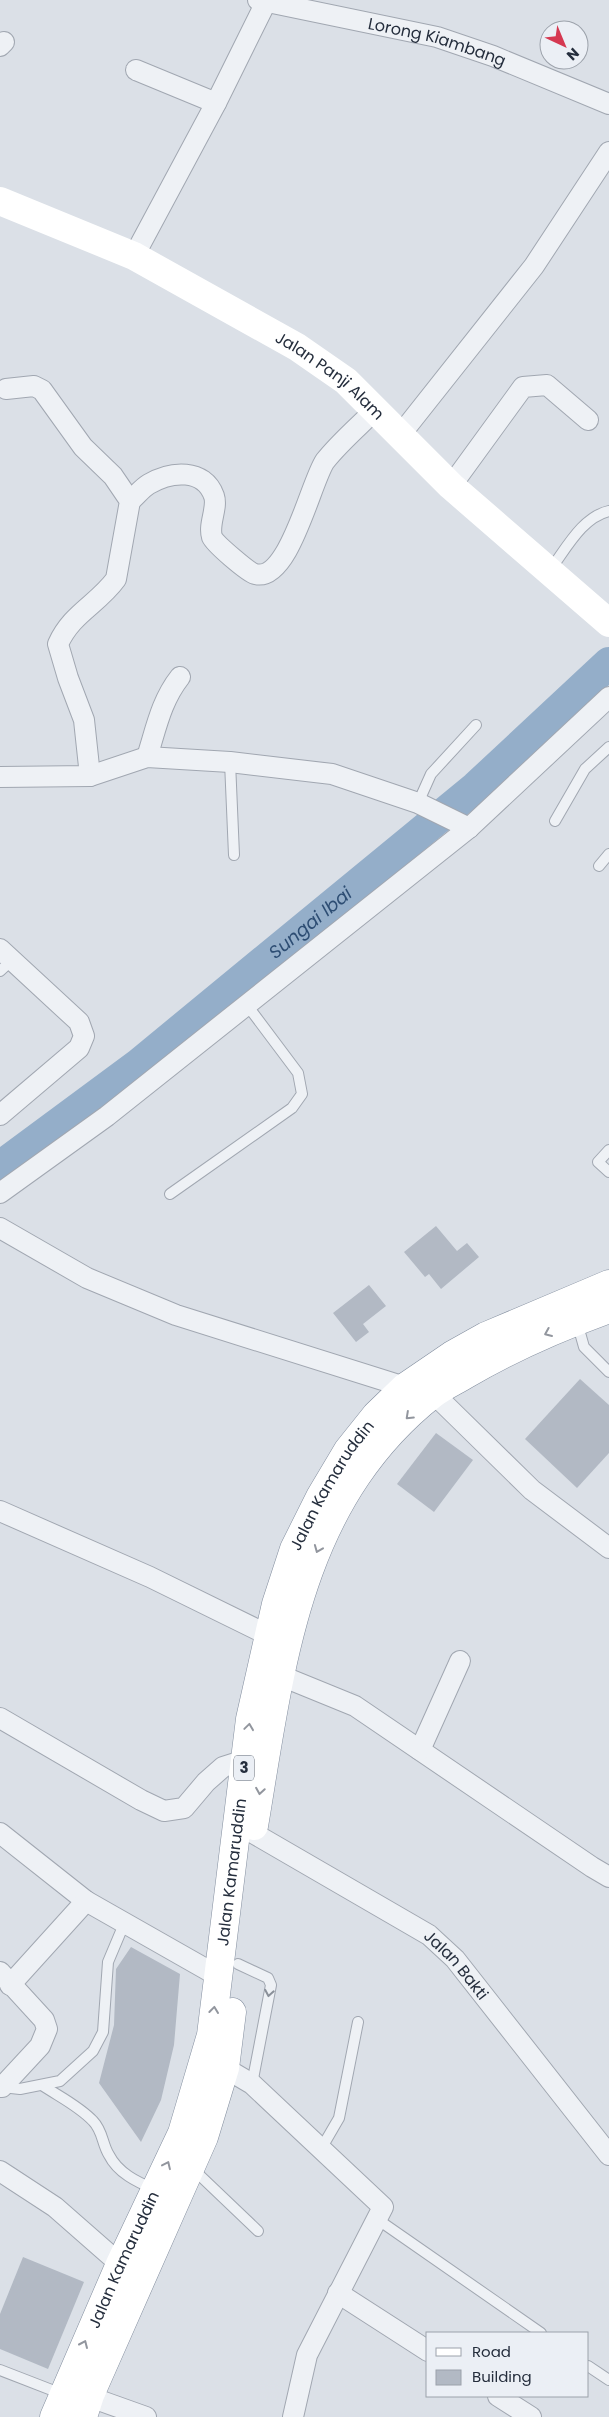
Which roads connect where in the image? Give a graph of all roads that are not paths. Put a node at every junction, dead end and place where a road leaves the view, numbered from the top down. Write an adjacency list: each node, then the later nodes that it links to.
1 (264, 1): 3 (street); 4 (street, Lorong Kiambang)
2 (136, 70): 3 (street)
3 (216, 103): 7 (street)
4 (609, 104)
5 (609, 152): 11 (street)
6 (0, 201): 7 (main road, Jalan Panji Alam)
7 (134, 256): 9 (main road, Jalan Panji Alam)
8 (6, 389): 13 (street)
9 (375, 410): 11 (main road, Jalan Panji Alam); 13 (street)
10 (588, 420): 12 (street)
11 (400, 434): 12 (main road, Jalan Panji Alam)
12 (451, 486): 15 (main road, Jalan Panji Alam)
13 (130, 501): 23 (street)
14 (609, 511): 15 (lane)
15 (549, 572): 16 (main road, Jalan Panji Alam)
16 (609, 623)
17 (180, 678): 21 (street)
18 (609, 697): 27 (street)
19 (476, 724): 25 (lane)
20 (609, 747): 26 (lane)
21 (147, 757): 22 (street); 23 (street)
22 (230, 762): 25 (street); 29 (lane)
23 (90, 776): 24 (street)
24 (0, 777)
25 (419, 804): 27 (street)
26 (554, 821)
27 (468, 827): 32 (street)
28 (609, 854): 30 (lane)
29 (234, 855)
30 (599, 866)
31 (4, 960): 33 (street)
32 (247, 1005): 36 (street); 37 (lane)
33 (0, 1115)
34 (609, 1150): 35 (lane)
35 (609, 1172)
36 (0, 1193)
37 (170, 1194)
38 (0, 1228): 43 (street)
39 (609, 1284): 43 (main road, Jalan Kamaruddin / 3)
40 (609, 1309): 41 (main road, Jalan Kamaruddin / 3)
41 (577, 1321): 42 (lane); 44 (main road, Jalan Kamaruddin / 3, one-way to 44)
42 (609, 1372)
43 (405, 1387): 47 (main road, Jalan Kamaruddin / 3)
44 (434, 1394): 46 (street); 49 (main road, Jalan Kamaruddin / 3, one-way to 49)
45 (0, 1510): 47 (street)
46 (609, 1548)
47 (268, 1635): 52 (main road, Jalan Kamaruddin / 3, one-way to 47)
48 (460, 1661): 51 (street)
49 (279, 1675): 51 (street); 54 (main road, Jalan Kamaruddin / 3, one-way to 54)
50 (0, 1718): 52 (street)
51 (420, 1750): 55 (street)
52 (244, 1760): 58 (main road, Jalan Kamaruddin / 3)
53 (0, 1833): 56 (street)
54 (253, 1833): 58 (main road, Jalan Kamaruddin / 3); 66 (street, Jalan Bakti)
55 (609, 1877)
56 (86, 1901): 57 (street); 59 (street)
57 (124, 1924): 58 (street); 63 (lane)
58 (228, 1970): 61 (main road, Jalan Kamaruddin / 3); 62 (lane, one-way to 62); 69 (main road, Jalan Kamaruddin / 3, one-way to 58)
59 (5, 1979): 64 (street)
60 (358, 2022): 65 (lane)
61 (225, 2068): 62 (street); 67 (main road, Jalan Kamaruddin / 3)
62 (252, 2084): 65 (street)
63 (42, 2085): 64 (lane); 69 (lane)
64 (1, 2087)
65 (321, 2149): 70 (street)
66 (609, 2155)
67 (192, 2167): 71 (lane); 80 (main road, Jalan Kamaruddin / 3)
68 (0, 2170): 72 (street)
69 (155, 2190): 72 (main road, Jalan Kamaruddin / 3)
70 (377, 2219): 73 (street); 74 (lane)
71 (258, 2231)
72 (120, 2264): 80 (main road, Jalan Kamaruddin / 3, one-way to 72)
73 (338, 2293): 75 (street); 82 (street)
74 (540, 2332)
75 (426, 2350)
76 (589, 2367): 78 (lane)
77 (0, 2370): 80 (lane)
78 (609, 2380)
79 (500, 2397): 83 (street)
80 (70, 2406): 81 (street)
81 (146, 2417)
82 (293, 2417)
83 (531, 2417)

